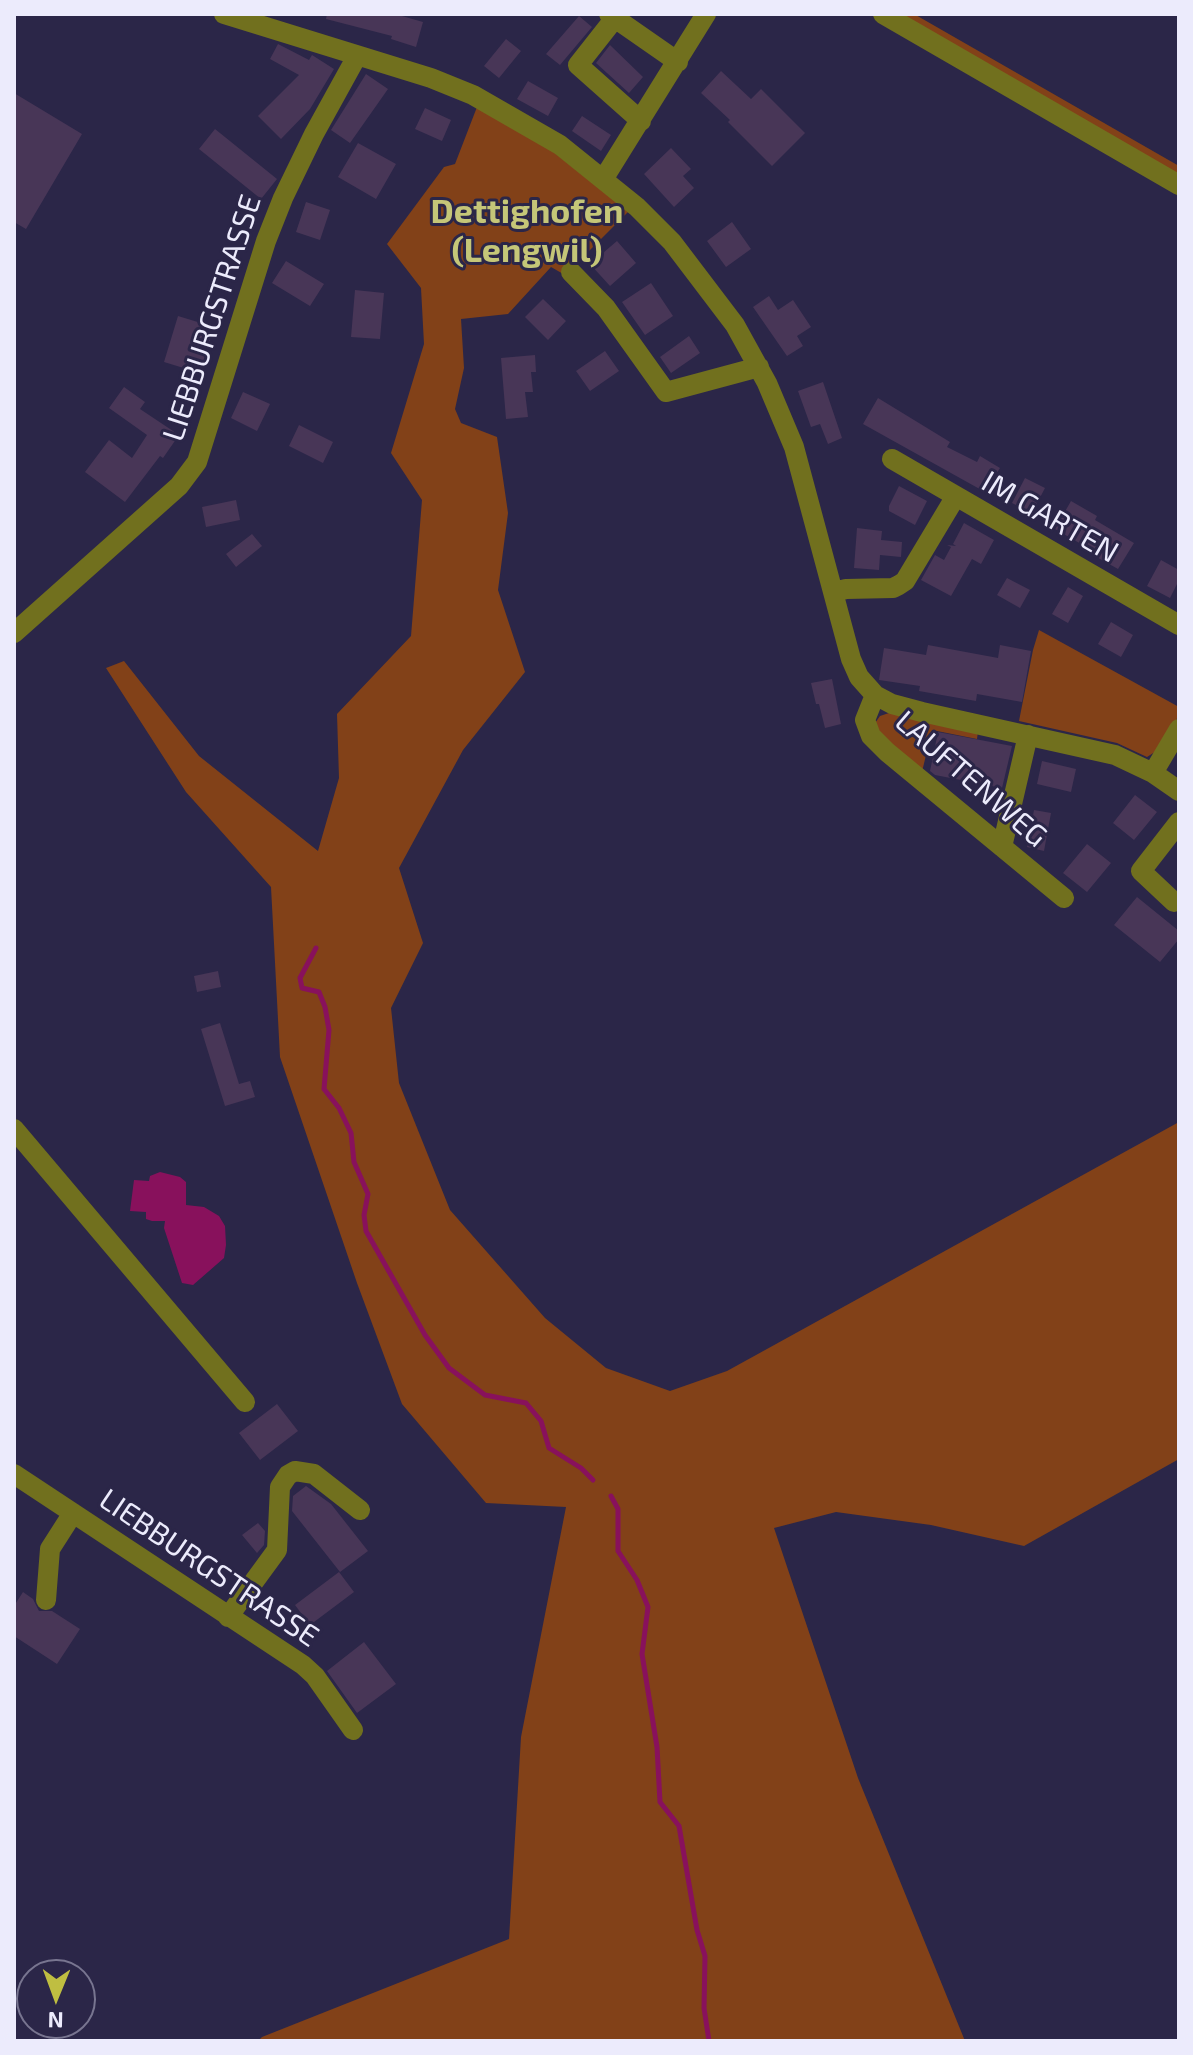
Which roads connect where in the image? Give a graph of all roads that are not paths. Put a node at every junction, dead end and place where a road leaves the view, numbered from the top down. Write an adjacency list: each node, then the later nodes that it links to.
1 (224, 14): 5 (street)
2 (706, 14): 6 (street)
3 (883, 14): 9 (street)
4 (612, 16): 6 (street); 7 (street)
5 (357, 56): 8 (street); 16 (street, LIEBBURGSTRASSE)
6 (678, 62): 7 (street)
7 (641, 121): 8 (street)
8 (604, 178): 11 (street)
9 (1179, 185)
10 (571, 272): 11 (street)
11 (763, 375): 14 (street)
12 (892, 459): 13 (street, IM GARTEN)
13 (956, 496): 14 (street); 15 (street, IM GARTEN)
14 (834, 592): 17 (street)
15 (1179, 625)
16 (14, 633)
17 (875, 695): 19 (street); 23 (street, LAUFTENWEG)
18 (1179, 729): 20 (street)
19 (1028, 735): 20 (street); 23 (street)
20 (1153, 773): 21 (street)
21 (1179, 791)
22 (1179, 822): 25 (street)
23 (1002, 847): 24 (street, LAUFTENWEG)
24 (1064, 898)
25 (1174, 902)
26 (14, 1129): 27 (street)
27 (245, 1402)
28 (14, 1474): 30 (street, LIEBBURGSTRASSE)
29 (360, 1510): 32 (street)
30 (73, 1513): 31 (street); 32 (street, LIEBBURGSTRASSE)
31 (46, 1600)
32 (228, 1617): 33 (street, LIEBBURGSTRASSE)
33 (353, 1730)

